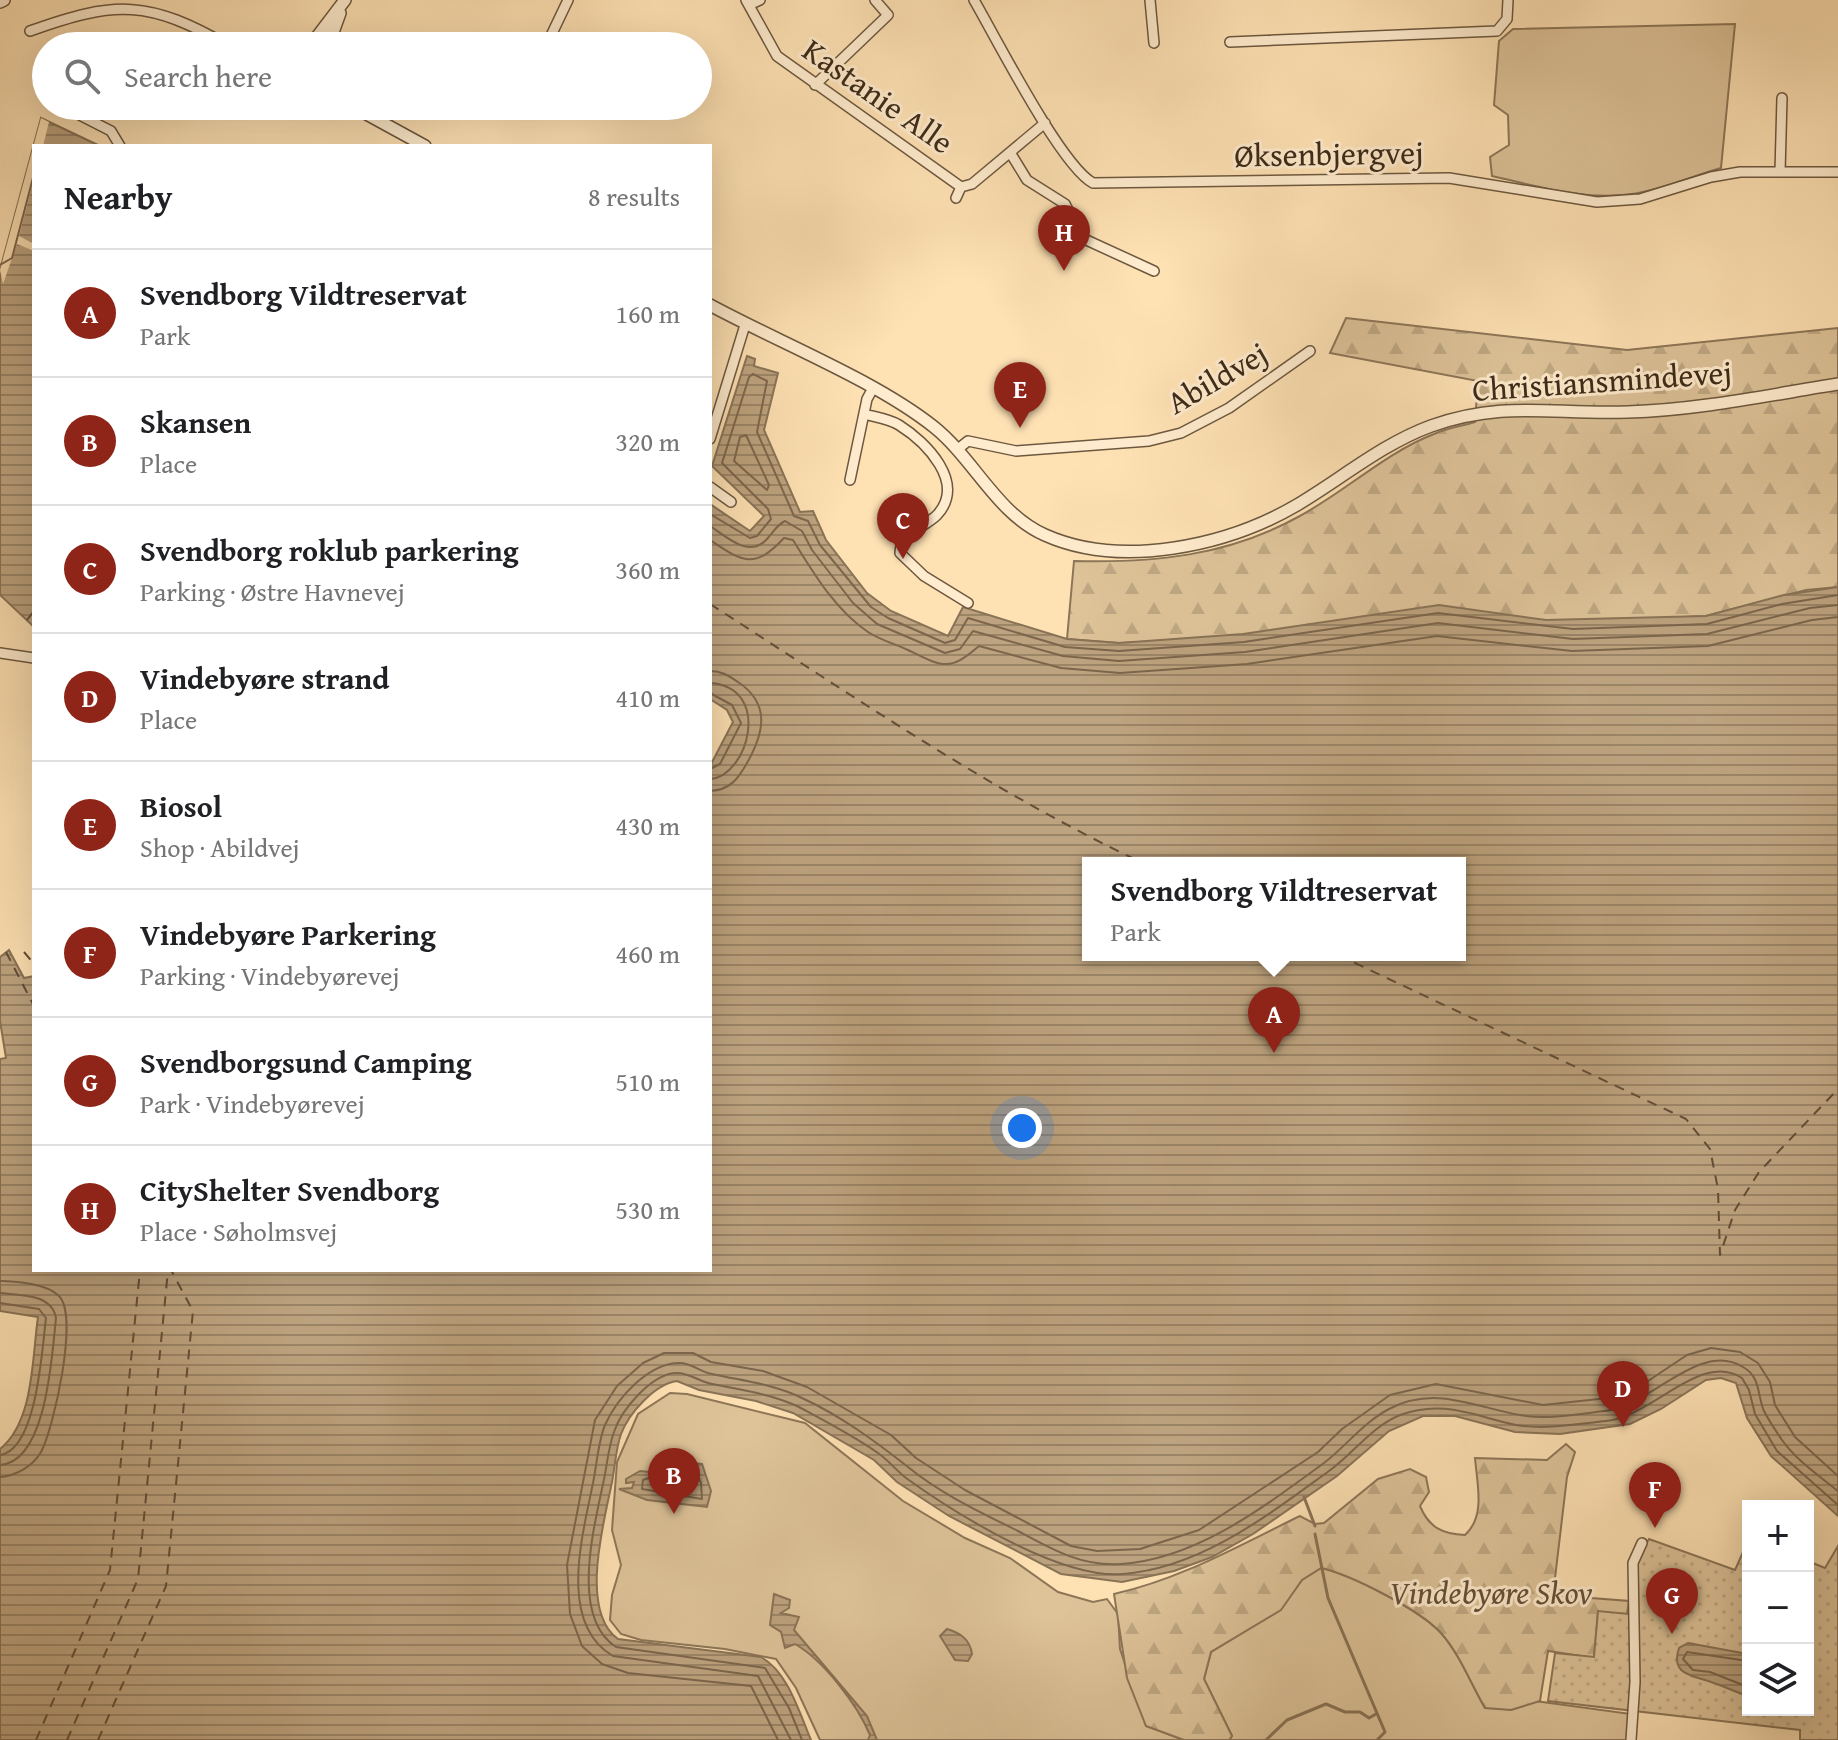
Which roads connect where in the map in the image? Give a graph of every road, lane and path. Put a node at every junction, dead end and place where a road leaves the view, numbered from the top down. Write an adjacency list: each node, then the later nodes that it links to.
1 (345, 0): 11 (street); 12 (street)
2 (568, 0): 13 (street)
3 (760, 0): 8 (street)
4 (875, 0): 16 (street)
5 (974, 0): 20 (street, Øksenbjergvej)
6 (1150, 0): 15 (street)
7 (1508, 0): 14 (street)
8 (747, 3): 16 (street, Kastanie Alle)
9 (30, 31): 10 (street)
10 (204, 32)
11 (321, 32)
12 (333, 32)
13 (553, 32)
14 (1230, 42)
15 (1154, 43)
16 (815, 85): 26 (street, Kastanie Alle)
17 (1782, 98): 24 (street)
18 (89, 120): 21 (street)
19 (373, 120): 22 (street)
20 (1045, 123): 23 (street); 24 (street, Øksenbjergvej)
21 (119, 144)
22 (421, 144)
23 (1011, 154): 26 (street); 28 (street)
24 (1780, 172): 25 (street, Øksenbjergvej)
25 (1838, 172)
26 (961, 187): 27 (street)
27 (956, 198)
28 (1154, 271)
29 (712, 306): 30 (street, Christiansmindevej)
30 (745, 325): 33 (street, Christiansmindevej); 35 (street)
31 (1310, 351): 36 (street, Abildvej)
32 (1838, 384): 36 (street, Christiansmindevej)
33 (872, 390): 34 (street); 36 (street, Christiansmindevej)
34 (864, 414): 37 (street); 40 (street)
35 (712, 432)
36 (958, 449)
37 (850, 480)
38 (712, 488): 39 (street)
39 (731, 502)
40 (968, 603)
41 (0, 653): 42 (street)
42 (32, 658)
43 (1642, 1543): 44 (street)
44 (1631, 1740)

